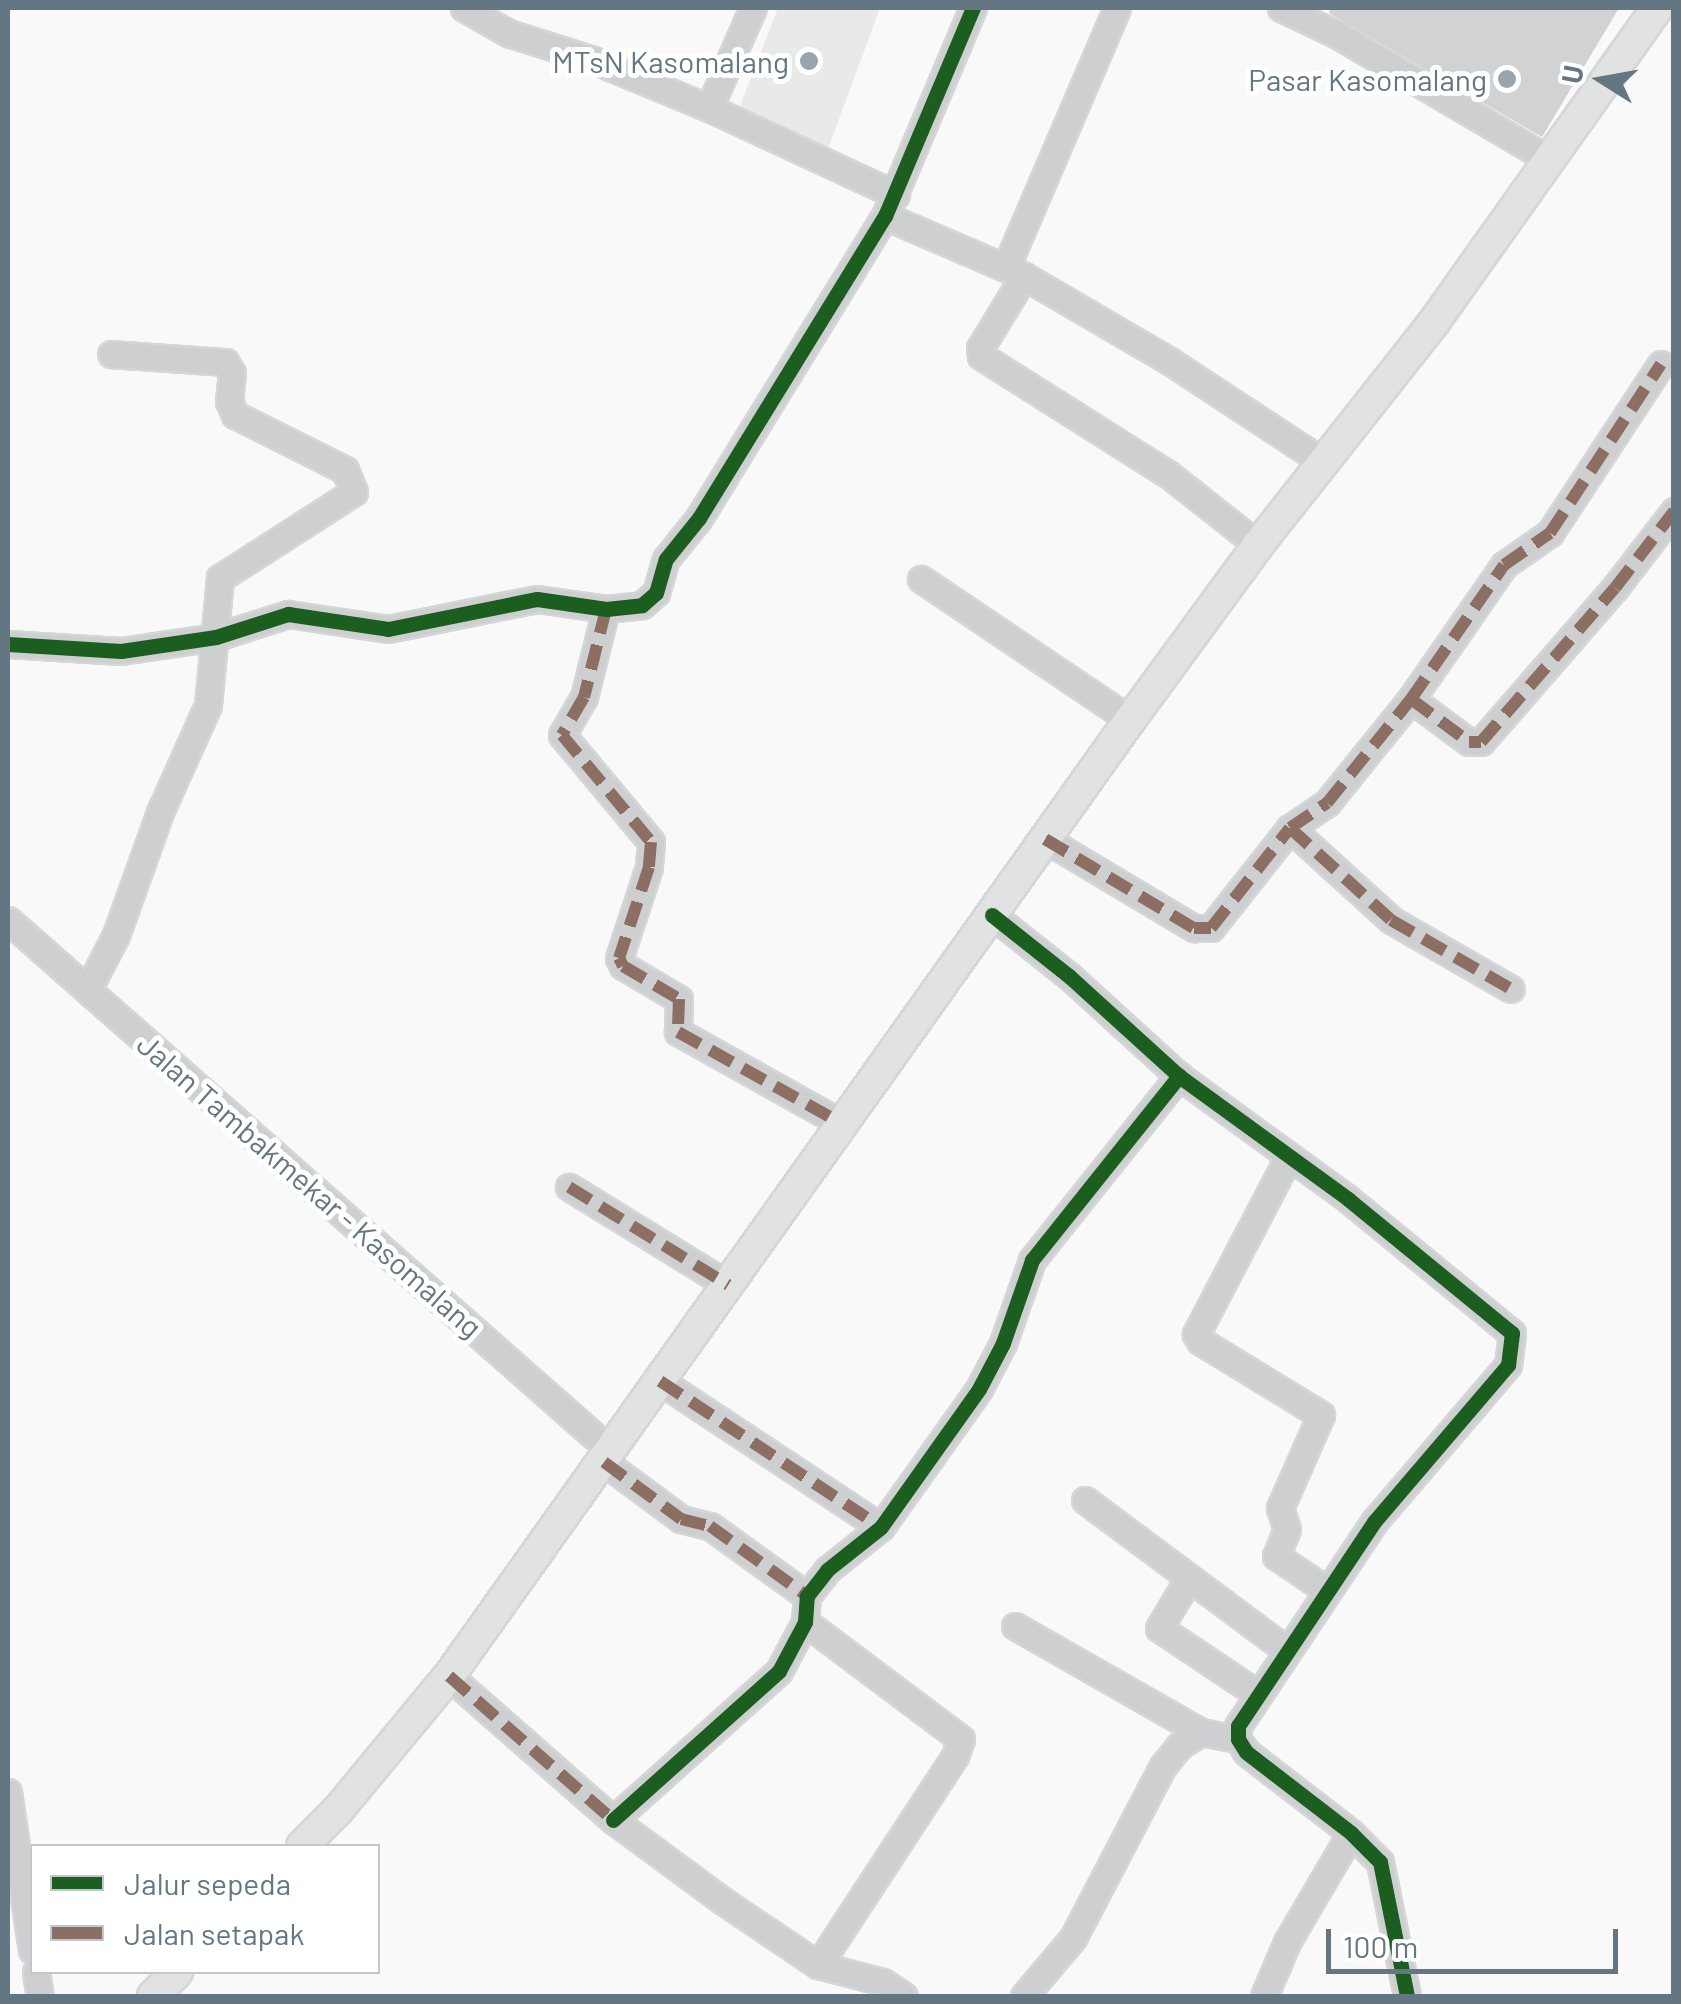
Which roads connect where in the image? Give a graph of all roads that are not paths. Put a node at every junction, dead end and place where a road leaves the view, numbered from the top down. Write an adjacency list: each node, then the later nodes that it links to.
1 (464, 8): 7 (street)
2 (753, 8): 7 (street)
3 (973, 8): 9 (street)
4 (1117, 8): 10 (street)
5 (1282, 8): 8 (street)
6 (1657, 8): 8 (main road)
7 (709, 108): 9 (street)
8 (1548, 159): 13 (main road)
9 (890, 205): 10 (street); 17 (street)
10 (1015, 272): 13 (street); 15 (street)
11 (111, 354): 18 (street)
12 (1661, 364): 20 (street)
13 (1322, 461): 15 (main road)
14 (1674, 512): 20 (street)
15 (1258, 545): 21 (main road)
16 (922, 579): 21 (street)
17 (606, 610): 18 (street); 29 (street)
18 (216, 637): 19 (street); 27 (street)
19 (8, 644)
20 (1410, 700): 22 (street)
21 (1130, 720): 23 (main road)
22 (1290, 828): 23 (street); 26 (street)
23 (1045, 839): 24 (main road)
24 (992, 915): 28 (street); 29 (main road)
25 (8, 920): 27 (street, Jalan Tambakmekar - Kasomalang)
26 (1511, 989)
27 (88, 990): 34 (street, Jalan Tambakmekar - Kasomalang)
28 (1179, 1076): 30 (street); 36 (street)
29 (839, 1122): 32 (main road)
30 (1288, 1158): 38 (street); 38 (street)
31 (569, 1187): 32 (street)
32 (728, 1285): 33 (main road)
33 (660, 1381): 34 (main road); 36 (street)
34 (607, 1456): 39 (street, Jalan Tambakmekar - Kasomalang); 42 (main road)
35 (1085, 1500): 37 (street)
36 (881, 1527): 39 (street)
37 (1188, 1580): 41 (street); 43 (street)
38 (1325, 1590): 41 (street)
39 (806, 1610): 47 (street); 51 (street, Jalan Tambakmekar - Kasomalang)
40 (1015, 1626): 44 (street)
41 (1286, 1649): 43 (street)
42 (448, 1676): 47 (street); 49 (main road)
43 (1256, 1693): 45 (street)
44 (1201, 1732): 45 (street); 55 (street)
45 (1238, 1739): 48 (street)
46 (8, 1792): 50 (street)
47 (614, 1820): 51 (street)
48 (1351, 1833): 56 (street); 57 (street)
49 (304, 1844)
50 (30, 1937)
51 (818, 1965): 54 (street)
52 (175, 1974): 53 (main road)
53 (153, 1996)
54 (904, 1996)
55 (1024, 1996)
56 (1264, 1996)
57 (1407, 1996)

